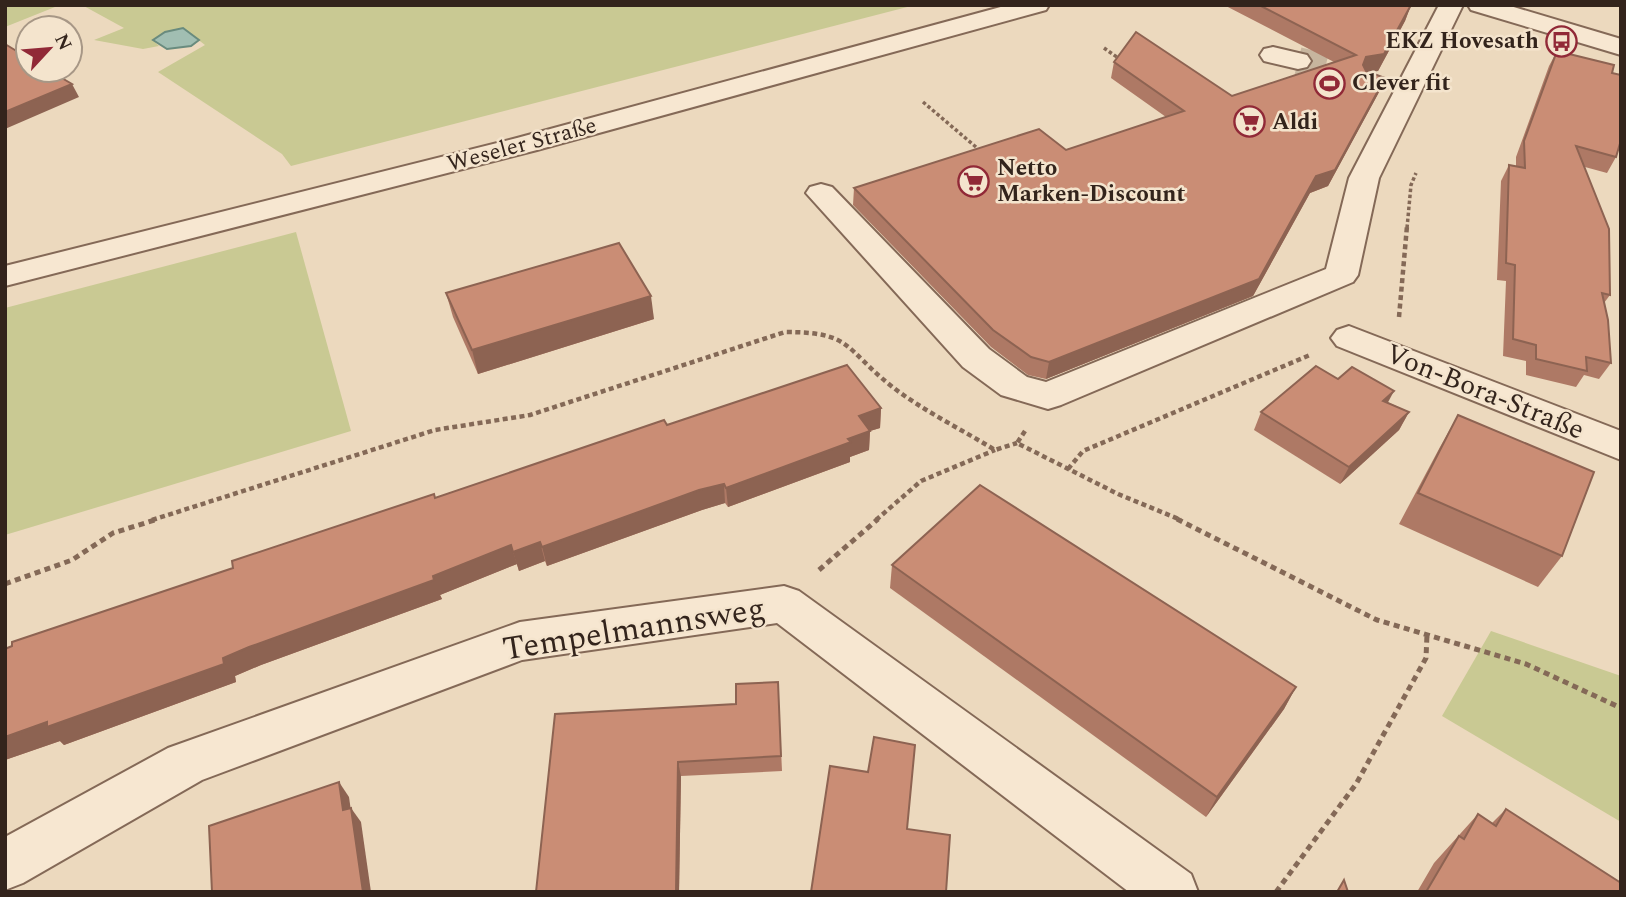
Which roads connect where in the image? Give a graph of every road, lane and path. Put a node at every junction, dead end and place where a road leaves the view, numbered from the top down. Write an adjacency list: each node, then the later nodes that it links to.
1 (1037, 5): 11 (street, Weseler Straße)
2 (1451, 5): 14 (street)
3 (1480, 5): 4 (street)
4 (1621, 47)
5 (1104, 48): 6 (path)
6 (1124, 62)
7 (923, 102): 8 (path)
8 (976, 146)
9 (1421, 164): 13 (path)
10 (821, 193): 14 (street)
11 (5, 276)
12 (1349, 338): 13 (street, Von-Bora-Straße); 18 (path)
13 (1391, 355): 16 (street, Von-Bora-Straße)
14 (1048, 397): 15 (path)
15 (1017, 443): 17 (path); 18 (path)
16 (1621, 446)
17 (995, 450): 19 (path); 20 (path)
18 (1068, 469): 21 (path)
19 (5, 584)
20 (784, 604): 23 (street, Tempelmannsweg); 24 (street, Tempelmannsweg)
21 (1427, 635): 22 (path); 25 (path)
22 (1621, 708)
23 (5, 865)
24 (1172, 892)
25 (1276, 892)

